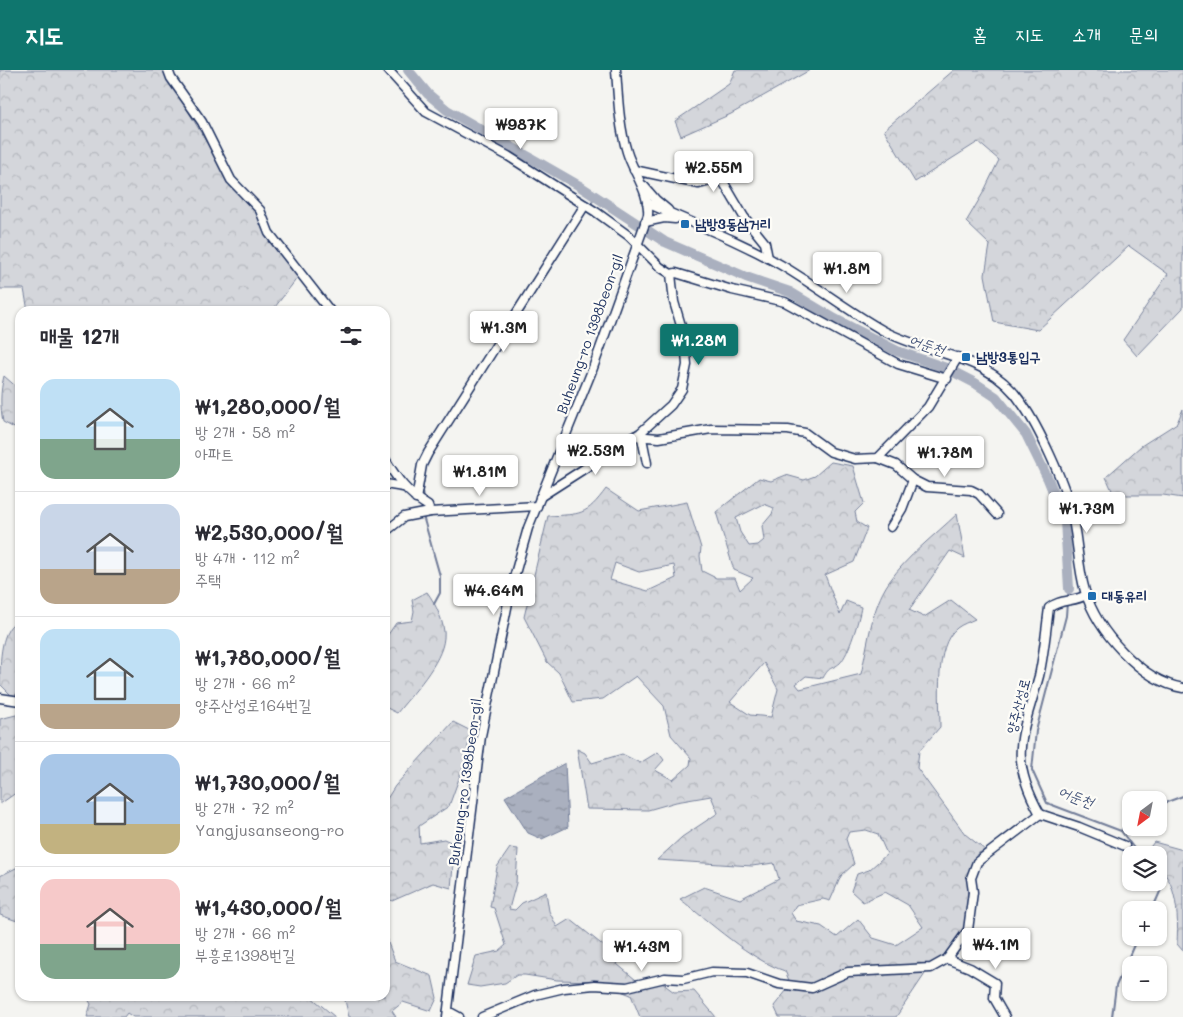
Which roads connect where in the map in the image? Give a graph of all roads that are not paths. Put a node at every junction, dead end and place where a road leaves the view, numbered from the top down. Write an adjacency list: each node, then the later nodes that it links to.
1 (168, 70): 12 (street)
2 (388, 70): 6 (street, Buheung-ro 1398beon-gil)
3 (616, 70): 4 (street)
4 (635, 173): 5 (street); 7 (street); 10 (street)
5 (647, 203): 7 (street); 8 (street, Buheung-ro 1398beon-gil)
6 (585, 206): 9 (street, Buheung-ro 1398beon-gil); 24 (street)
7 (687, 221): 8 (street); 10 (street)
8 (645, 222): 9 (street, Buheung-ro 1398beon-gil)
9 (636, 242): 11 (street, Buheung-ro 1398beon-gil); 22 (street, Buheung-ro 1398beon-gil)
10 (768, 258): 13 (street)
11 (671, 274): 14 (street, Buheung-ro 1398beon-gil); 15 (street)
12 (326, 306)
13 (957, 360): 14 (street); 28 (street)
14 (947, 379): 16 (street)
15 (639, 436): 16 (street); 17 (street); 22 (street)
16 (878, 458): 19 (street)
17 (647, 463)
18 (390, 467): 21 (street)
19 (913, 480): 25 (street); 26 (street)
20 (390, 485): 21 (street)
21 (403, 487): 24 (street)
22 (540, 497): 23 (street, Buheung-ro 1398beon-gil)
23 (537, 506): 24 (street); 35 (street, Buheung-ro 1398beon-gil)
24 (423, 507): 27 (street)
25 (997, 514)
26 (891, 527)
27 (390, 528)
28 (1086, 596): 29 (street); 32 (street, 양주산성로)
29 (1183, 688)
30 (0, 698): 31 (street)
31 (15, 701)
32 (1040, 814): 33 (street); 34 (street)
33 (1125, 846)
34 (947, 959): 37 (street); 38 (street)
35 (447, 1014): 36 (street)
36 (459, 1017)
37 (482, 1017)
38 (1005, 1017)

